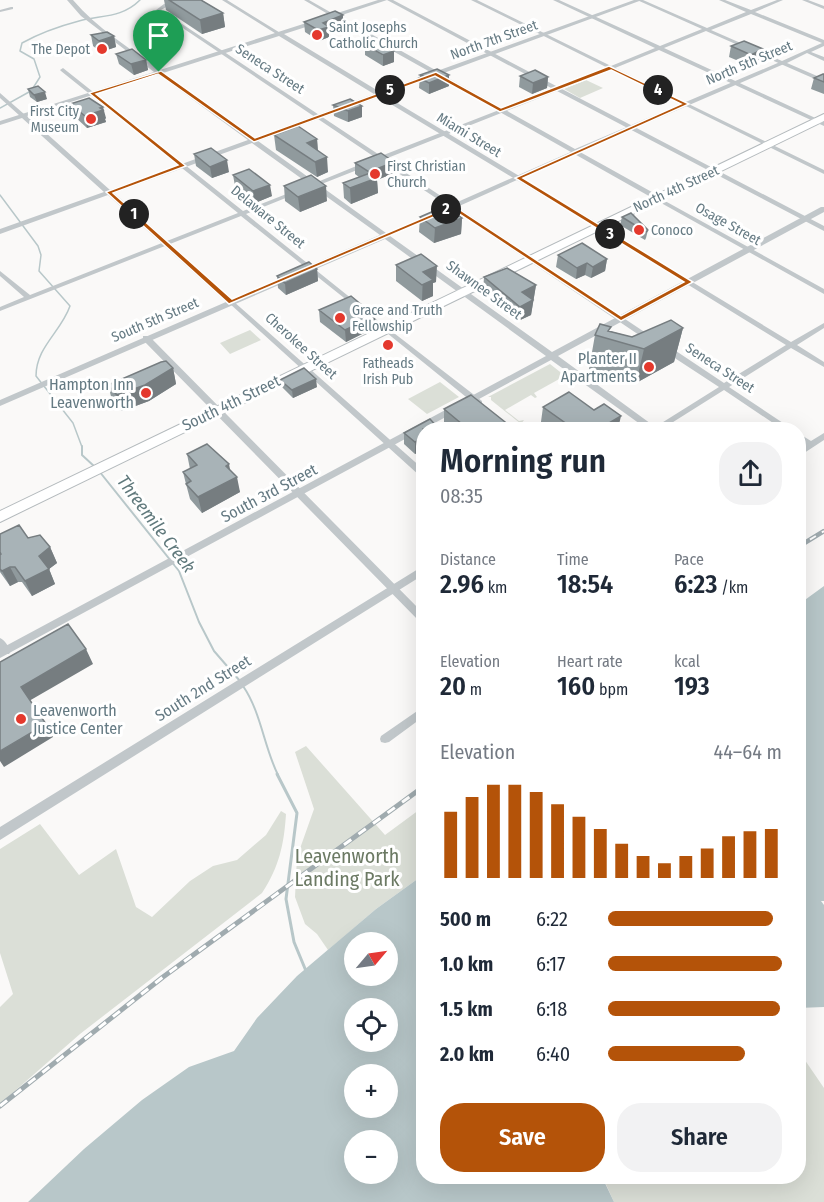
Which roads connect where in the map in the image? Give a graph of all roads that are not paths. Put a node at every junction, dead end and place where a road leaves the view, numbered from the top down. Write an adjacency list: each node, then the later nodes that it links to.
1 (70, 0): 31 (street, Shawnee Street)
2 (185, 0): 25 (street, Seneca Street)
3 (224, 0): 20 (street, Miami Street)
4 (306, 0): 17 (street, Osage Street)
5 (384, 0): 17 (street)
6 (389, 0): 26 (street)
7 (473, 0): 21 (street)
8 (555, 0): 18 (street)
9 (639, 0): 18 (street, North 7th Street); 19 (street)
10 (721, 0): 16 (street)
11 (781, 0): 16 (street)
12 (804, 0): 14 (street)
13 (11, 8): 15 (street)
14 (824, 8)
15 (0, 11)
16 (750, 12): 19 (street); 22 (street)
17 (335, 16): 20 (street); 32 (street, Osage Street)
18 (593, 17): 21 (street, North 7th Street); 23 (street)
19 (706, 29): 23 (street); 28 (street)
20 (280, 34): 25 (street); 37 (street, Miami Street)
21 (545, 35): 26 (street, North 7th Street); 29 (street)
22 (824, 43): 24 (street, North 5th Street)
23 (659, 48): 29 (street); 34 (street)
24 (806, 51): 27 (street); 28 (street, North 5th Street)
25 (220, 53): 31 (street); 42 (street, Seneca Street)
26 (491, 54): 32 (street, North 7th Street); 35 (street)
27 (824, 59)
28 (782, 63): 33 (street); 34 (street, North 5th Street)
29 (611, 68): 35 (street); 39 (street)
30 (63, 70): 36 (street, Delaware Street)
31 (159, 72): 36 (street); 47 (street, Shawnee Street)
32 (436, 74): 37 (street, North 7th Street); 40 (street, Osage Street)
33 (824, 81)
34 (736, 83): 39 (street, North 5th Street); 43 (street)
35 (557, 88): 40 (street); 45 (street)
36 (92, 93): 41 (street); 51 (street, Delaware Street)
37 (379, 94): 42 (street, North 7th Street); 46 (street, Miami Street)
38 (1, 96): 41 (street, Cherokee Street)
39 (686, 104): 45 (street, North 5th Street); 48 (street)
40 (500, 111): 46 (street); 49 (street, Osage Street)
41 (22, 115): 44 (street); 56 (street, Cherokee Street)
42 (318, 117): 47 (street, North 7th Street); 50 (street, Seneca Street)
43 (822, 120): 48 (highway, North 4th Street)
44 (0, 123)
45 (632, 128): 49 (street, North 5th Street); 52 (street)
46 (444, 134): 50 (street); 54 (street, Miami Street)
47 (254, 140): 51 (street, North 7th Street); 55 (street, Shawnee Street)
48 (769, 145): 52 (highway, North 4th Street); 53 (street)
49 (575, 152): 54 (street, North 5th Street); 57 (street, Osage Street)
50 (381, 158): 55 (street); 58 (street, Seneca Street)
51 (183, 166): 56 (street, North 7th Street); 60 (street, Delaware Street)
52 (714, 171): 57 (highway, North 4th Street); 61 (street)
53 (824, 172)
54 (518, 178): 58 (street, North 5th Street); 62 (street, Miami Street)
55 (316, 184): 60 (street); 65 (street, Shawnee Street)
56 (109, 192): 64 (street, North 7th Street); 66 (street, Cherokee Street)
57 (656, 198): 62 (highway, North 4th Street); 67 (street, Osage Street)
58 (453, 207): 65 (street, North 5th Street); 68 (street, Seneca Street)
59 (824, 209): 61 (street, South 3rd Street)
60 (242, 214): 66 (street); 69 (street, Delaware Street)
61 (806, 219): 63 (street); 67 (street, South 3rd Street)
62 (598, 227): 68 (highway, North 4th Street); 71 (street, Miami Street)
63 (824, 228)
64 (2, 232)
65 (387, 235): 69 (street, South 5th Street); 72 (street, Shawnee Street)
66 (166, 243): 74 (street); 75 (street, Cherokee Street)
67 (749, 250): 71 (street, South 3rd Street); 73 (street, Osage Street)
68 (532, 258): 72 (highway, North 4th Street); 77 (street, Seneca Street)
69 (310, 268): 75 (street, South 5th Street); 79 (street, Delaware Street)
70 (0, 273): 74 (street)
71 (689, 282): 77 (street, South 3rd Street); 81 (street, Miami Street)
72 (464, 291): 79 (highway, South 4th Street); 82 (street, Shawnee Street)
73 (824, 292)
74 (29, 298): 76 (street)
75 (231, 302): 80 (street, South 5th Street); 84 (street, Cherokee Street)
76 (0, 309)
77 (621, 319): 82 (street, South 3rd Street); 85 (street, Seneca Street)
78 (824, 325): 81 (street)
79 (386, 329): 84 (highway, South 4th Street); 86 (street, Delaware Street)
80 (146, 338): 87 (street, South 5th Street); 88 (street)
81 (792, 345): 83 (street, Miami Street); 85 (street)
82 (551, 356): 86 (street, South 3rd Street); 91 (street, Shawnee Street)
83 (824, 365)
84 (305, 367): 88 (highway, South 4th Street); 97 (street, Cherokee Street)
85 (725, 387): 92 (street); 93 (street, Seneca Street)
86 (473, 398): 89 (street, Delaware Street); 90 (street, South 3rd Street)
87 (0, 403)
88 (216, 410): 101 (street); 102 (highway, South 4th Street)
89 (489, 411)
90 (429, 422)
91 (644, 422)
92 (666, 422)
93 (778, 422)
94 (416, 429): 97 (street, South 3rd Street)
95 (824, 436): 98 (street)
96 (806, 441): 98 (street)
97 (389, 444): 100 (street, Cherokee Street); 101 (street, South 3rd Street)
98 (812, 445): 99 (street)
99 (806, 449)
100 (416, 468)
101 (298, 494): 104 (street); 106 (street, South 3rd Street)
102 (0, 517)
103 (416, 574): 104 (street, South 2nd Street)
104 (393, 589): 105 (street); 109 (street, South 2nd Street)
105 (416, 611)
106 (2, 649)
107 (416, 716): 108 (street)
108 (385, 739)
109 (0, 834)

